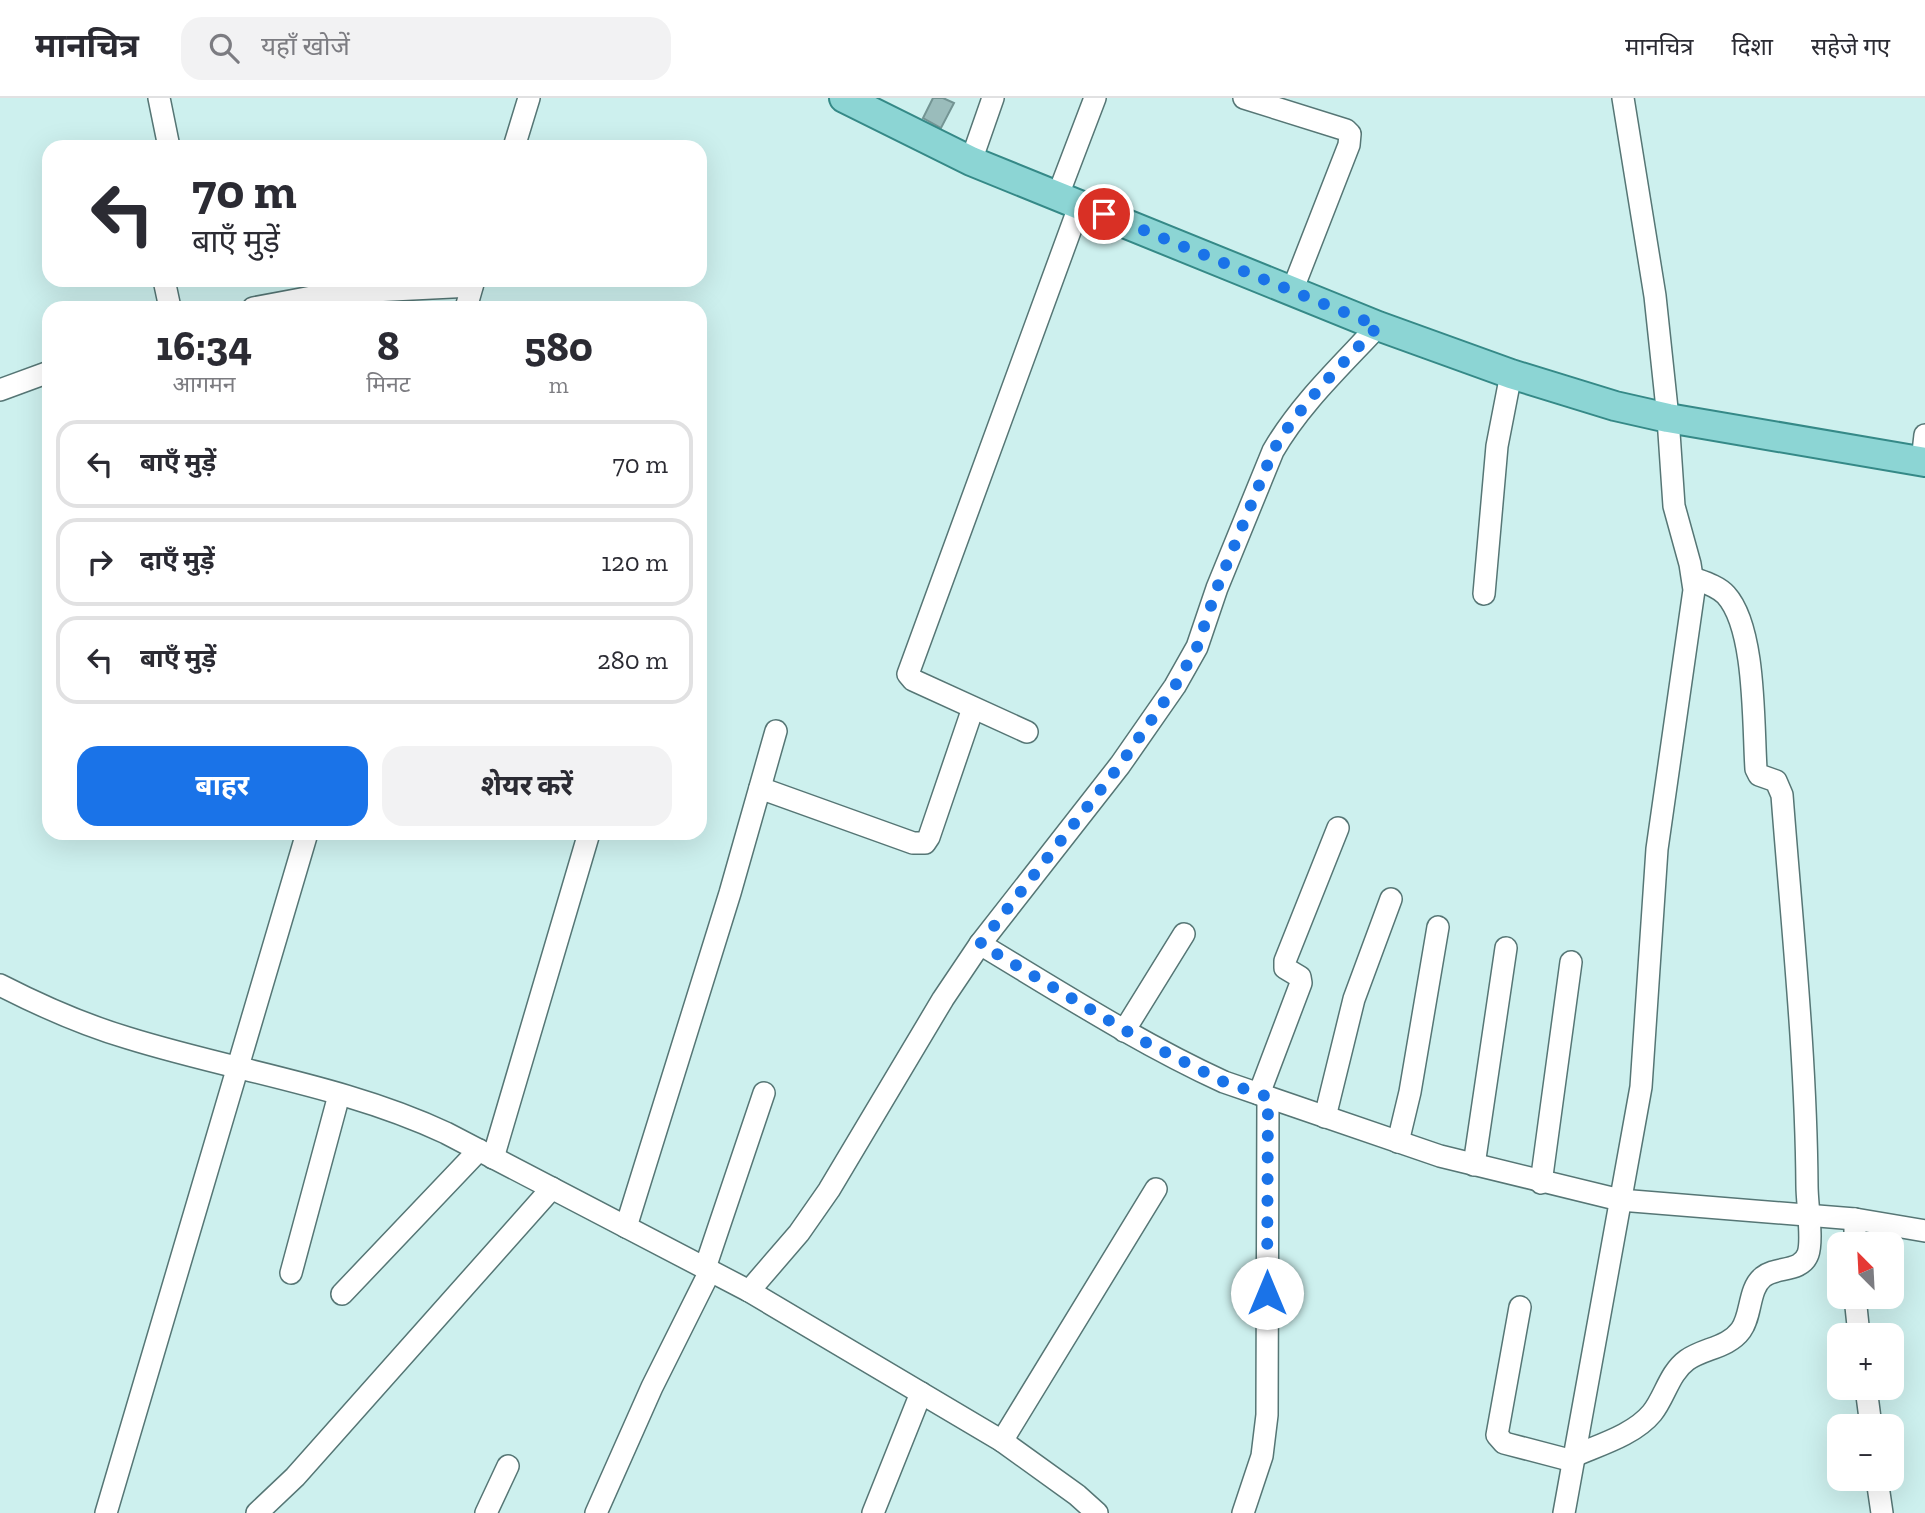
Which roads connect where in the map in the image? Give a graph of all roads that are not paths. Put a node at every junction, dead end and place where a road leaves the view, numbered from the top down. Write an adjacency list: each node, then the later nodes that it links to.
1 (159, 98): 9 (street)
2 (529, 98): 10 (street)
3 (993, 98): 11 (street)
4 (1095, 98): 12 (street)
5 (1244, 98): 8 (street)
6 (1623, 98): 20 (street)
7 (855, 101): 11 (main road)
8 (1274, 102): 14 (street)
9 (168, 140)
10 (516, 140)
11 (971, 161): 12 (main road)
12 (1069, 200): 14 (main road); 24 (street)
13 (417, 287): 15 (street)
14 (1292, 291): 16 (main road)
15 (291, 301)
16 (1378, 326): 17 (main road); 34 (street)
17 (1511, 374): 20 (main road); 23 (street)
18 (42, 375): 19 (street)
19 (0, 390)
20 (1668, 418): 21 (main road); 22 (street)
21 (1924, 453)
22 (1693, 578): 50 (street); 51 (street)
23 (1483, 594)
24 (973, 708): 26 (street); 27 (street)
25 (776, 731): 27 (street)
26 (1027, 732)
27 (760, 788): 53 (street)
28 (1338, 828): 42 (street)
29 (305, 840): 39 (street)
30 (587, 840): 45 (street)
31 (1391, 899): 43 (street)
32 (1438, 927): 44 (street)
33 (1184, 934): 38 (street)
34 (980, 944): 38 (street); 58 (street)
35 (1506, 948): 46 (street)
36 (1571, 962): 47 (street)
37 (0, 985): 39 (street)
38 (1124, 1031): 42 (street)
39 (236, 1068): 41 (street); 66 (street)
40 (764, 1093): 56 (street)
41 (339, 1095): 45 (street); 57 (street)
42 (1264, 1095): 43 (street); 72 (street)
43 (1325, 1117): 44 (street)
44 (1398, 1142): 46 (street)
45 (486, 1154): 48 (street); 59 (street)
46 (1474, 1165): 47 (street)
47 (1541, 1182): 50 (street)
48 (552, 1188): 53 (street); 67 (street)
49 (1156, 1189): 62 (street)
50 (1620, 1200): 51 (street); 63 (street)
51 (1807, 1214): 52 (street); 63 (street)
52 (1855, 1219): 54 (street); 55 (street)
53 (626, 1227): 56 (street)
54 (1925, 1231)
55 (1855, 1232)
56 (708, 1269): 58 (street); 69 (street)
57 (291, 1273)
58 (749, 1291): 61 (street)
59 (342, 1294)
60 (1520, 1307): 63 (street)
61 (921, 1393): 62 (street); 70 (street)
62 (1002, 1441): 71 (street)
63 (1574, 1459): 73 (street)
64 (508, 1466): 68 (street)
65 (1879, 1491): 74 (street)
66 (106, 1513)
67 (257, 1513)
68 (486, 1513)
69 (596, 1513)
70 (873, 1513)
71 (1096, 1513)
72 (1243, 1513)
73 (1564, 1513)
74 (1882, 1513)

